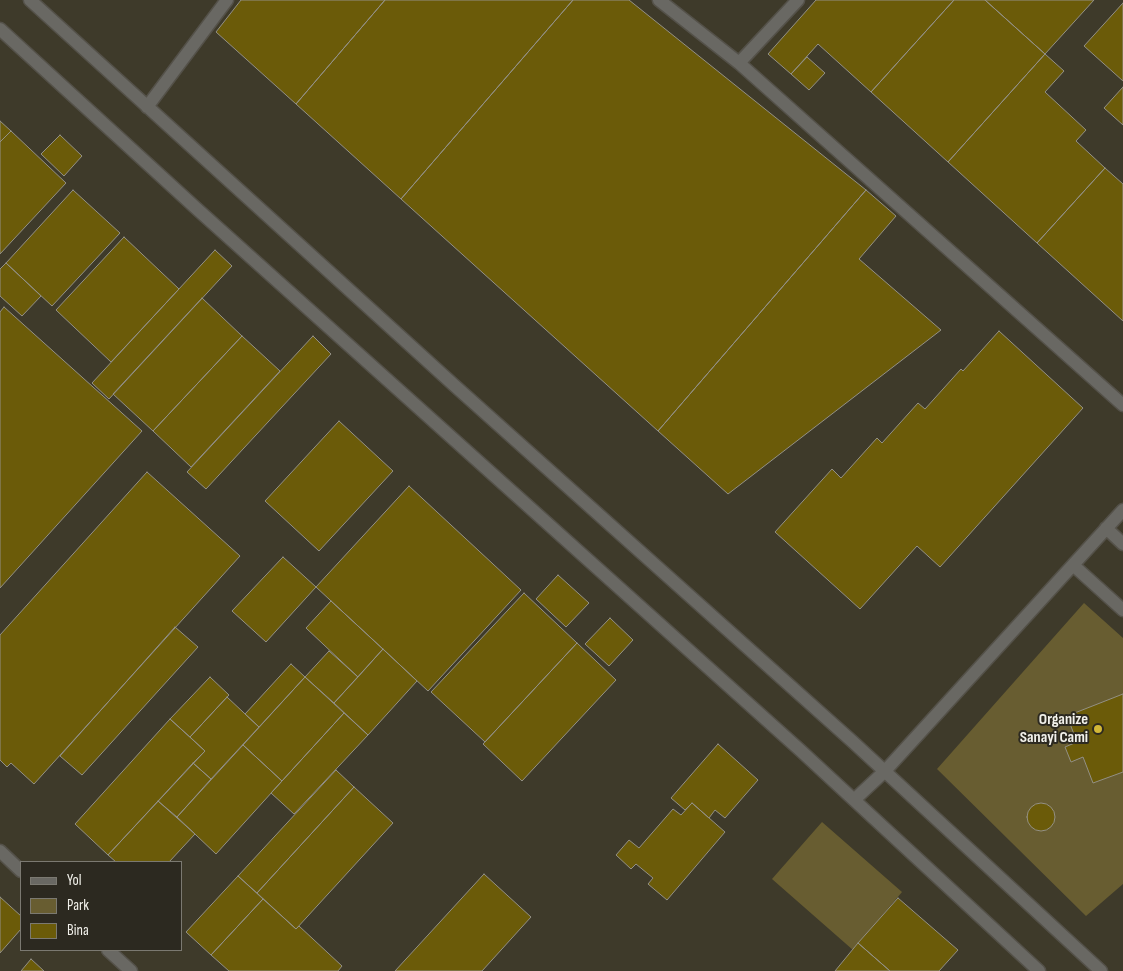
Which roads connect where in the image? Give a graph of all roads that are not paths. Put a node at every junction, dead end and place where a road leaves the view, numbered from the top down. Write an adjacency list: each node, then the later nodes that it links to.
1 (30, 0): 7 (street)
2 (227, 0): 7 (street)
3 (659, 0): 6 (street)
4 (798, 0): 6 (street)
5 (0, 29): 15 (street)
6 (739, 63): 8 (street)
7 (147, 107): 14 (street)
8 (1123, 405)
9 (1123, 510): 10 (street)
10 (1106, 528): 11 (street); 12 (street)
11 (1123, 544)
12 (1073, 565): 13 (street); 14 (street)
13 (1123, 610)
14 (885, 771): 15 (street); 21 (street)
15 (854, 800): 20 (street)
16 (0, 851): 17 (street)
17 (20, 870)
18 (109, 951): 19 (street)
19 (131, 971)
20 (1039, 971)
21 (1101, 971)

